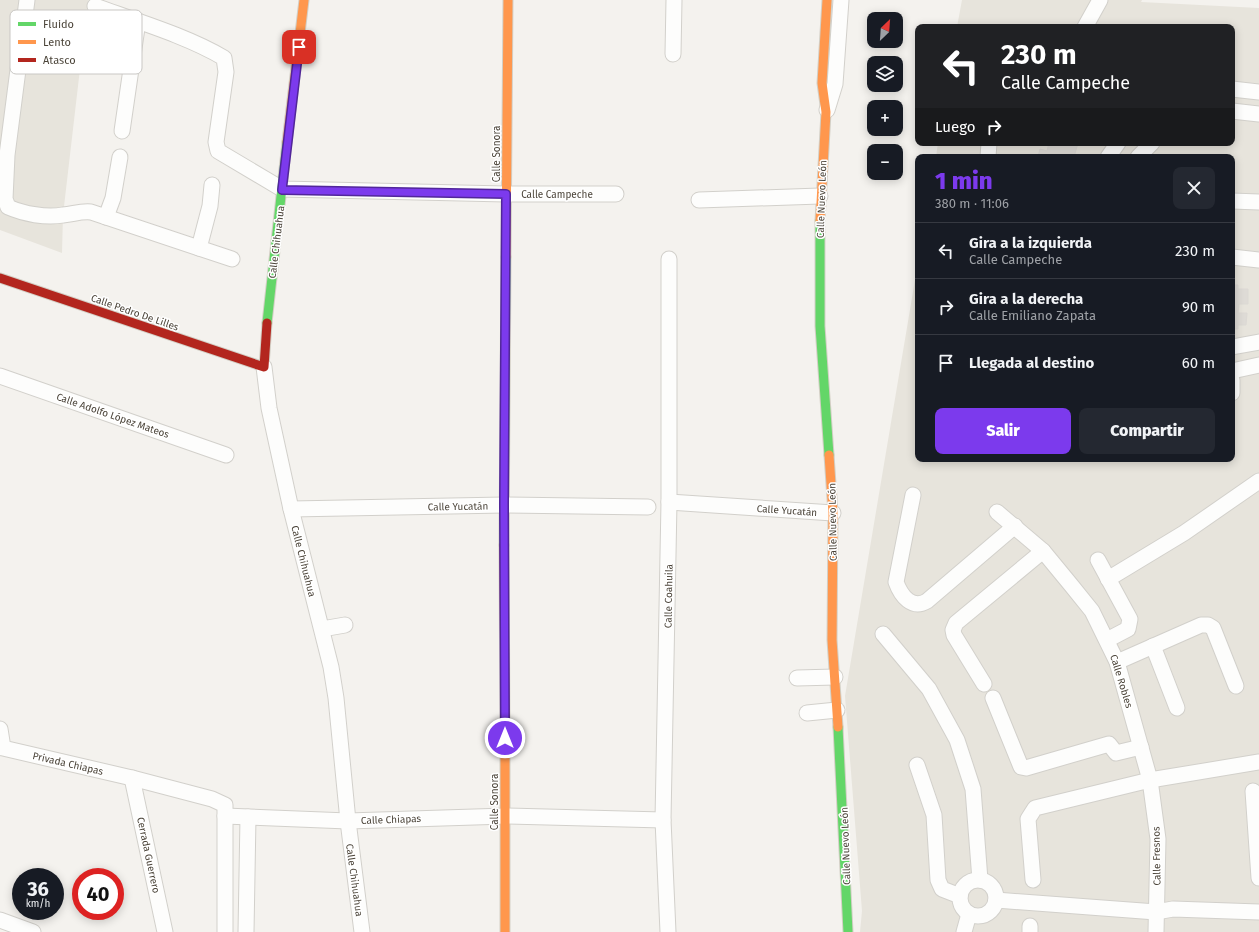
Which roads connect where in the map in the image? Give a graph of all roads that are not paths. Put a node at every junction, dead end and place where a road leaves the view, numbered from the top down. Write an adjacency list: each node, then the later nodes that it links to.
1 (27, 0): 9 (street)
2 (304, 0): 27 (street, Calle Chihuahua)
3 (508, 0): 28 (street, Calle Sonora)
4 (674, 0): 13 (street)
5 (827, 0): 19 (street, Calle Nuevo León)
6 (841, 0): 19 (street, Calle Nuevo León)
7 (1100, 0): 12 (street)
8 (95, 6): 10 (street)
9 (26, 10)
10 (106, 10)
11 (142, 23): 27 (street)
12 (1087, 24)
13 (673, 54)
14 (16, 74): 24 (street)
15 (130, 74): 21 (street)
16 (1235, 89): 17 (street)
17 (1259, 92)
18 (1235, 111): 20 (street)
19 (826, 112): 30 (street, Calle Nuevo León)
20 (1259, 114)
21 (122, 131)
22 (1149, 146): 23 (street)
23 (1141, 154)
24 (4, 155): 34 (street)
25 (120, 157): 34 (street)
26 (212, 185): 35 (street)
27 (282, 190): 28 (street, Calle Campeche); 44 (street, Calle Chihuahua)
28 (506, 194): 29 (street, Calle Campeche); 51 (street, Calle Sonora)
29 (616, 194)
30 (820, 196): 31 (street); 55 (street, Calle Nuevo León)
31 (699, 200)
32 (1235, 201): 33 (street)
33 (1259, 202)
34 (106, 217): 35 (street)
35 (199, 248): 37 (street)
36 (1235, 257): 39 (street)
37 (232, 259)
38 (669, 259): 50 (street, Calle Coahuila)
39 (1259, 260)
40 (0, 278): 44 (street, Calle Pedro De Lilles)
41 (1259, 342): 42 (street)
42 (1235, 346)
43 (1259, 365): 45 (street)
44 (264, 367): 53 (street, Calle Chihuahua)
45 (1235, 370)
46 (0, 376): 47 (street, Calle Adolfo López Mateos)
47 (226, 455)
48 (1259, 481): 59 (street)
49 (913, 495): 56 (street)
50 (669, 502): 55 (street, Calle Yucatán); 84 (street, Calle Coahuila)
51 (504, 505): 52 (street, Calle Yucatán); 53 (street, Calle Yucatán); 82 (street, Calle Sonora)
52 (648, 507)
53 (291, 509): 61 (street, Calle Chihuahua)
54 (997, 512): 56 (street, Calle Robles)
55 (833, 513): 66 (street, Calle Nuevo León)
56 (1015, 526): 57 (street, Calle Robles)
57 (1043, 551): 63 (street, Calle Robles); 68 (street)
58 (1098, 560): 59 (street)
59 (1108, 579): 63 (street)
60 (345, 625): 61 (street)
61 (322, 629): 85 (street, Calle Chihuahua)
62 (883, 634): 87 (street)
63 (1107, 640): 65 (street, Calle Robles)
64 (1153, 646): 65 (street); 69 (street); 71 (street)
65 (1117, 662): 75 (street, Calle Robles)
66 (835, 677): 67 (street); 72 (street, Calle Nuevo León)
67 (797, 678)
68 (984, 684)
69 (1236, 686)
70 (993, 698): 75 (street)
71 (1177, 708)
72 (837, 710): 73 (street); 102 (street, Calle Nuevo León)
73 (807, 713)
74 (0, 729): 78 (street, Privada Chiapas)
75 (1141, 747): 79 (street, Calle Robles)
76 (1259, 762): 79 (street)
77 (917, 765): 89 (street)
78 (132, 778): 81 (street); 96 (street, Cerrada Guerrero)
79 (1150, 780): 88 (street); 91 (street, Calle Fresnos)
80 (1253, 791): 86 (street)
81 (225, 816): 83 (street, Calle Chiapas); 97 (street)
82 (506, 816): 84 (street, Calle Chiapas); 85 (street, Calle Chiapas); 100 (street, Calle Sonora)
83 (248, 817): 85 (street, Calle Chiapas); 98 (street)
84 (663, 820): 101 (street, Calle Coahuila)
85 (348, 821): 99 (street, Calle Chihuahua)
86 (1259, 878)
87 (980, 880): 89 (street); 90 (street)
88 (1034, 880)
89 (960, 896): 93 (street)
90 (996, 900): 91 (street); 93 (street)
91 (1156, 912): 92 (street); 104 (street, Calle Fresnos)
92 (1259, 912)
93 (969, 914): 103 (street)
94 (0, 920): 95 (street)
95 (33, 932)
96 (165, 932)
97 (225, 932)
98 (246, 932)
99 (362, 932)
100 (505, 932)
101 (668, 932)
102 (848, 932)
103 (964, 932)
104 (1156, 932)

